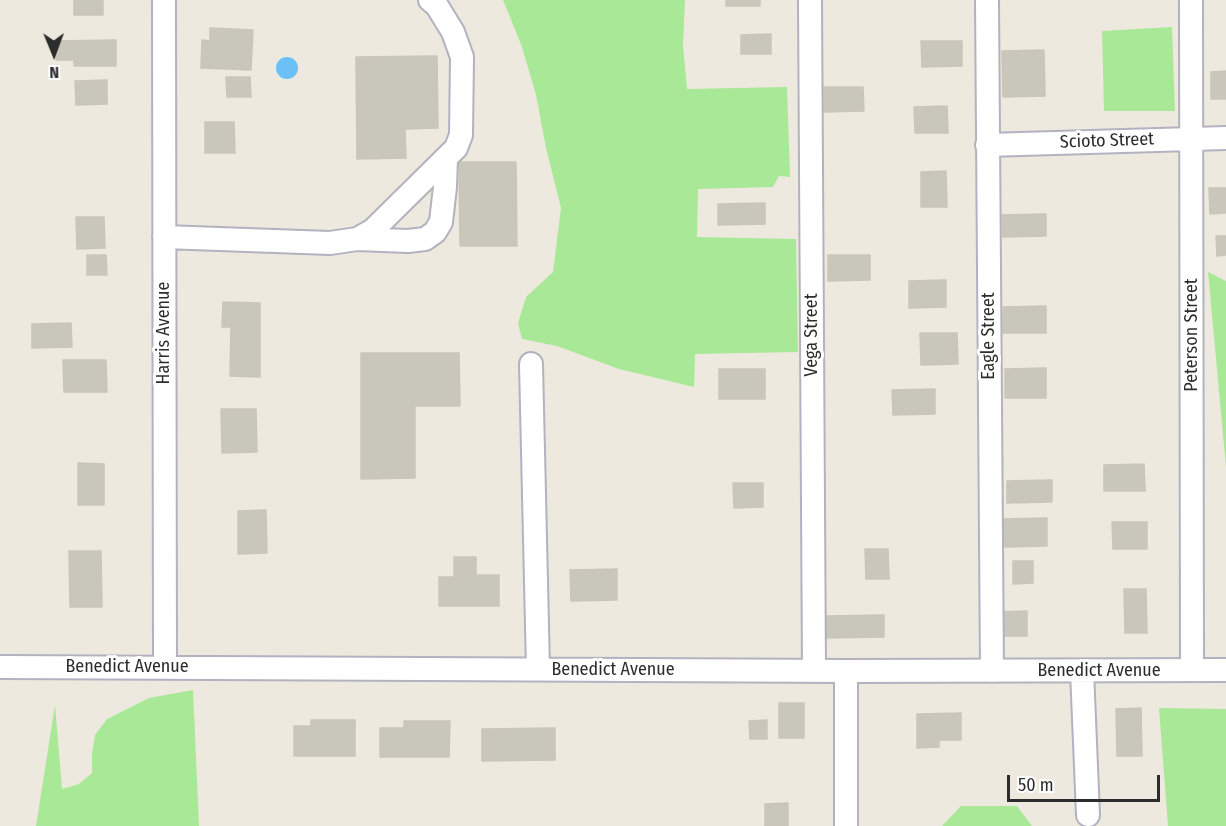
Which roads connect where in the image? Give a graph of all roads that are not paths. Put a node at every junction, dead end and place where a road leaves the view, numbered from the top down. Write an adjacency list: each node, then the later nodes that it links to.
1 (164, 0): 10 (street, Harris Avenue)
2 (429, 0): 9 (street)
3 (810, 0): 18 (street, Vega Street)
4 (987, 0): 8 (street, Eagle Street)
5 (1191, 0): 7 (street, Peterson Street)
6 (1226, 138): 7 (street, Scioto Street)
7 (1192, 139): 8 (street, Scioto Street); 16 (street, Peterson Street)
8 (987, 145): 20 (street, Eagle Street)
9 (446, 158): 11 (street); 11 (street)
10 (164, 237): 11 (street); 14 (street, Harris Avenue)
11 (357, 239)
12 (531, 364): 15 (street)
13 (0, 667): 14 (street, Benedict Avenue)
14 (165, 667): 15 (street, Benedict Avenue)
15 (538, 669): 18 (street, Benedict Avenue)
16 (1192, 670): 17 (street, Benedict Avenue); 21 (street, Benedict Avenue)
17 (1226, 670)
18 (814, 671): 19 (street, Benedict Avenue)
19 (846, 671): 20 (street, Benedict Avenue); 23 (street)
20 (992, 671): 21 (street, Benedict Avenue)
21 (1083, 671): 22 (street)
22 (1088, 815)
23 (846, 826)

